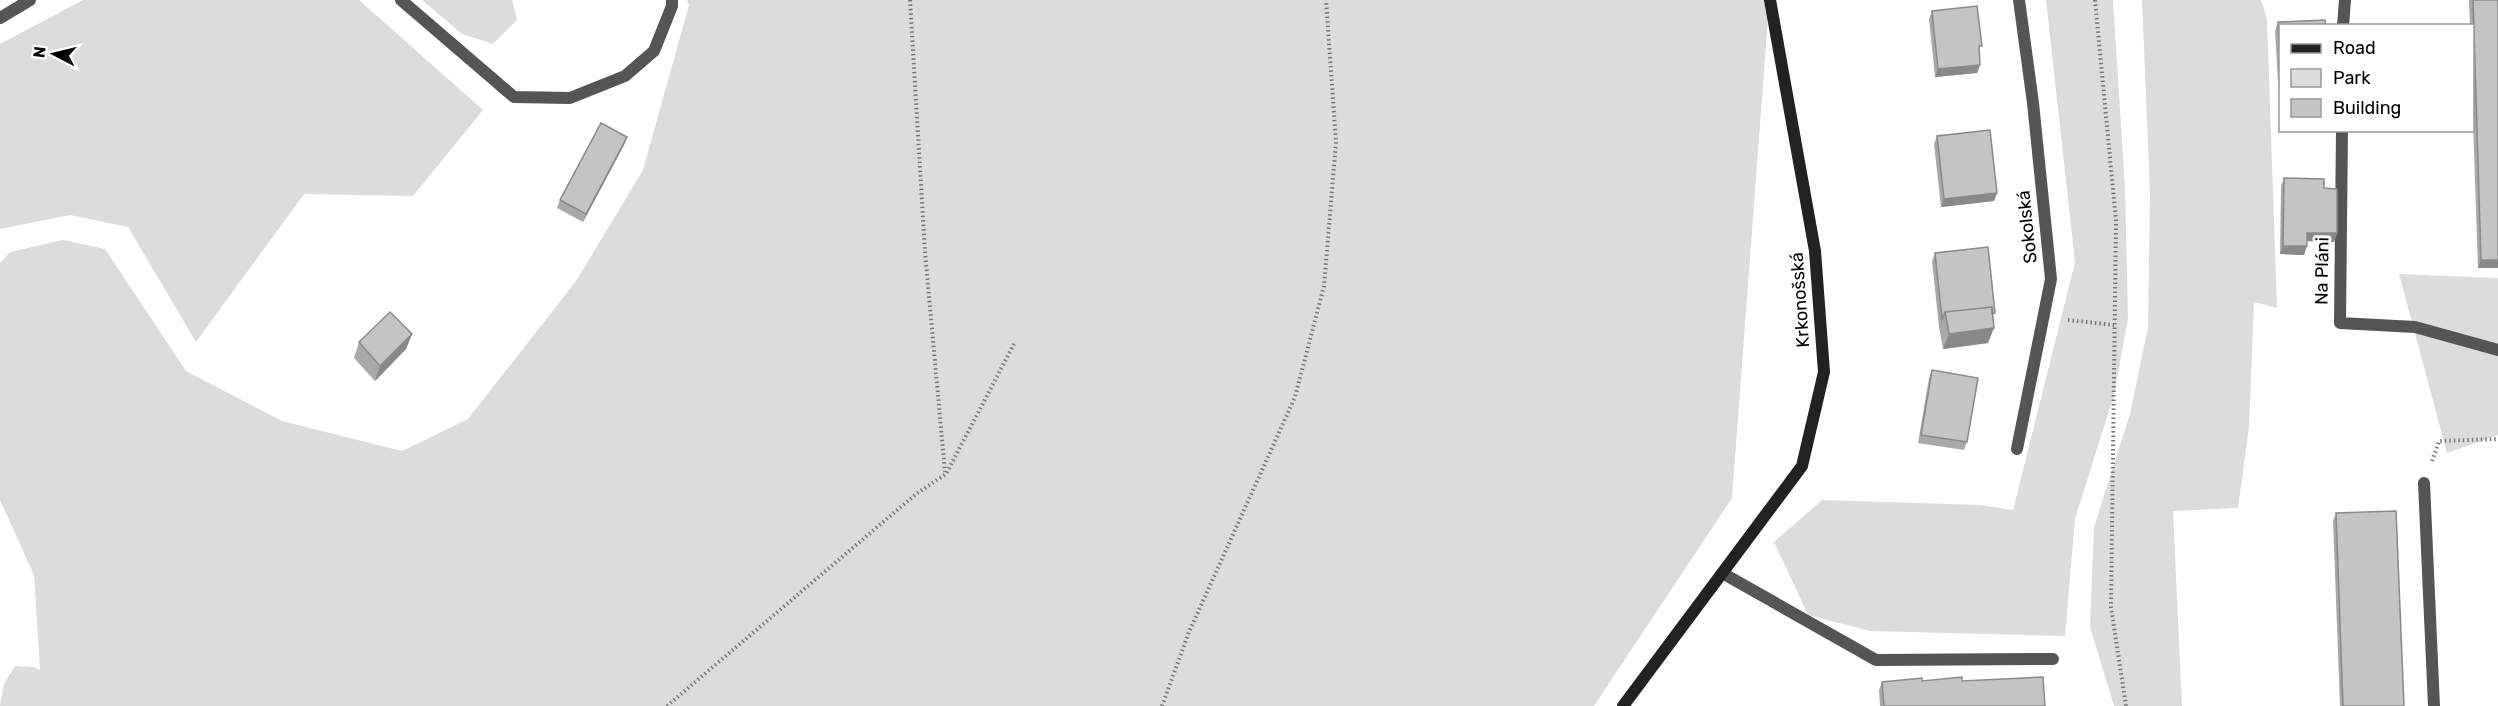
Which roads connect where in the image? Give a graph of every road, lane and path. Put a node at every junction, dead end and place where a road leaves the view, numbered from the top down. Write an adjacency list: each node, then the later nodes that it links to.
1 (30, 0): 10 (street)
2 (401, 0): 3 (street)
3 (672, 0)
4 (909, 0): 19 (path)
5 (1326, 0): 24 (path)
6 (1770, 0): 21 (street, Krkonošská)
7 (2019, 0): 13 (street, Sokolská)
8 (2095, 0): 14 (path)
9 (2344, 0): 11 (street)
10 (0, 18)
11 (2343, 24)
12 (2342, 132): 16 (street, Na Pláni)
13 (2043, 318): 14 (path); 18 (street, Sokolská)
14 (2114, 325): 26 (path)
15 (1014, 344): 19 (path)
16 (2498, 350)
17 (2498, 439): 20 (path)
18 (2017, 449)
19 (946, 474): 23 (path)
20 (2424, 483): 27 (street)
21 (1724, 574): 22 (street); 25 (street, Krkonošská)
22 (2053, 659)
23 (667, 706)
24 (1162, 706)
25 (1623, 706)
26 (2126, 706)
27 (2434, 706)

